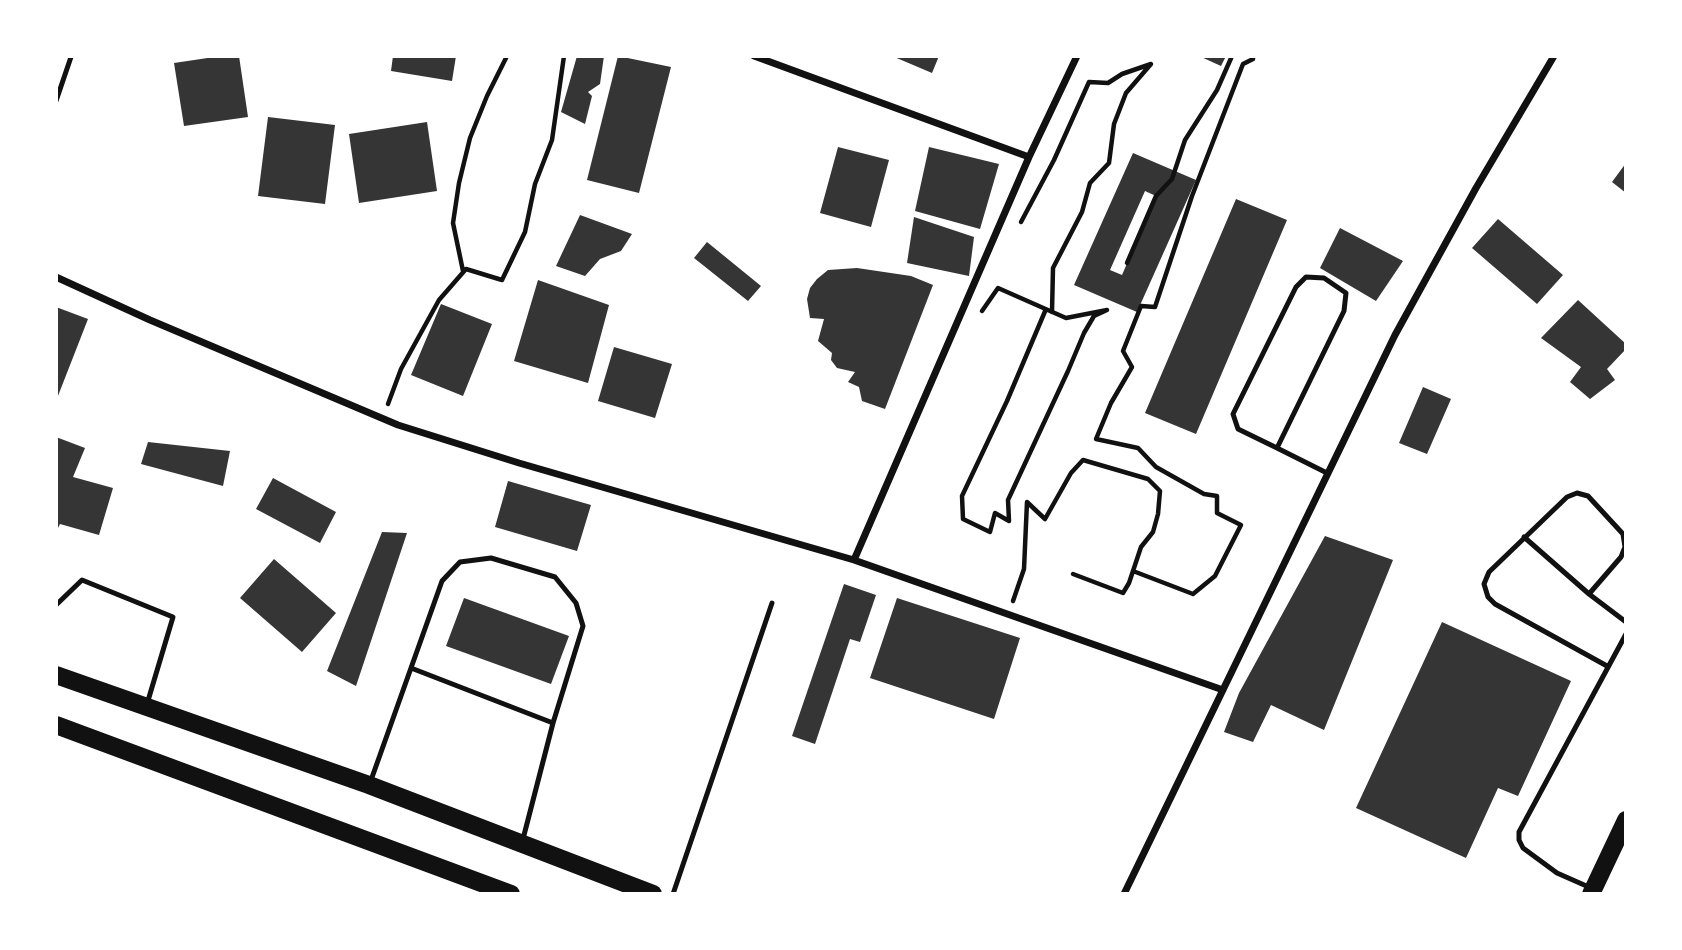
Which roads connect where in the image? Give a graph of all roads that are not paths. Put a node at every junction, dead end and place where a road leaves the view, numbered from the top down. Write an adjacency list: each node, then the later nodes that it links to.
1 (754, 56): 6 (street)
2 (1077, 56): 6 (street)
3 (1554, 56): 9 (street)
4 (71, 57): 5 (lane)
5 (56, 101)
6 (1029, 157): 11 (street)
7 (56, 277): 11 (street)
8 (1277, 448): 8 (lane); 9 (lane)
9 (1327, 474): 20 (street)
10 (1524, 537): 12 (lane); 12 (lane); 17 (lane)
11 (854, 560): 20 (street)
12 (1588, 594): 15 (lane)
13 (772, 603): 30 (lane)
14 (56, 605): 21 (lane)
15 (1626, 622)
16 (1626, 634): 17 (lane)
17 (1607, 666): 27 (lane)
18 (411, 668): 22 (lane); 22 (lane); 24 (lane)
19 (56, 675): 21 (main road)
20 (1223, 690): 31 (street)
21 (146, 707): 24 (main road)
22 (553, 723): 26 (lane)
23 (56, 725): 28 (main road)
24 (369, 785): 26 (main road)
25 (1626, 820): 27 (main road)
26 (522, 842): 29 (main road)
27 (1592, 892)
28 (511, 894)
29 (653, 894)
30 (673, 894)
31 (1124, 894)

